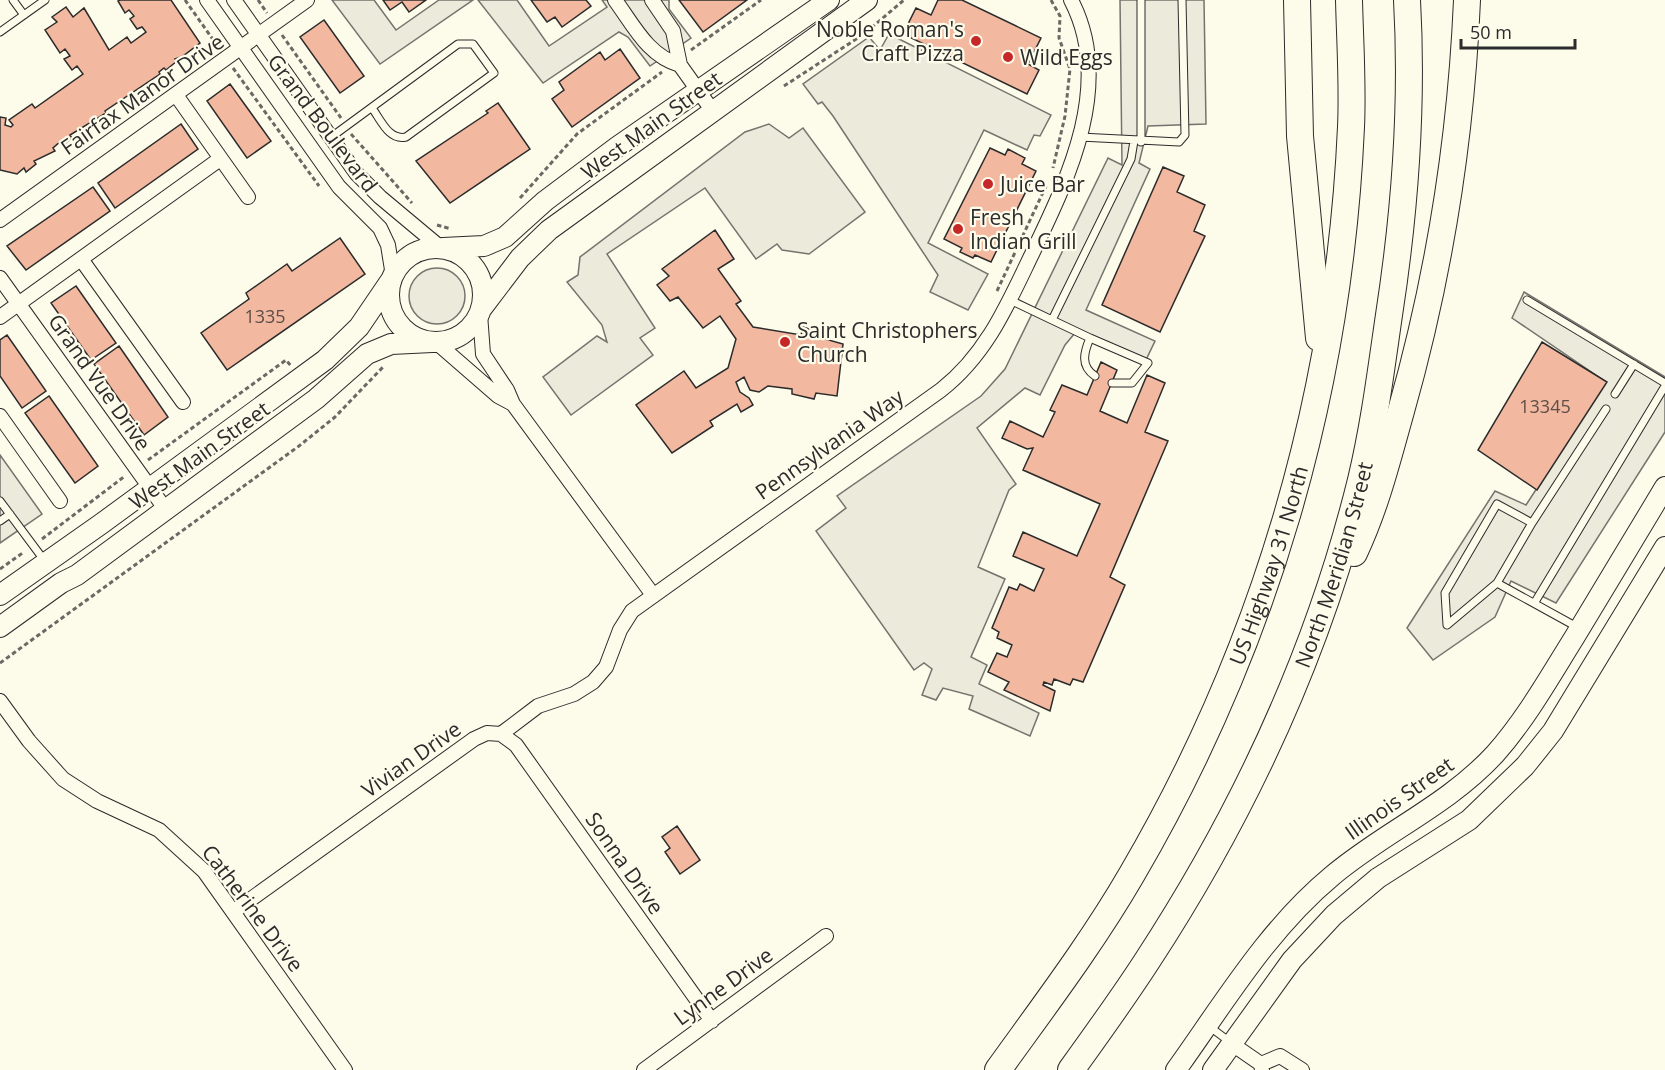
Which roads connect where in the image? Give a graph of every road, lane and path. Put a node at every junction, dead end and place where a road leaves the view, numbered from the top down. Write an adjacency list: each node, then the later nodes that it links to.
1 (13, 0): 21 (lane)
2 (45, 0): 21 (lane)
3 (207, 0): 25 (street, Grand Boulevard)
4 (234, 0): 24 (street, Grand Boulevard)
5 (258, 0): 22 (path)
6 (307, 0): 22 (street, Fairfax Manor Drive)
7 (615, 0): 26 (street)
8 (652, 0): 26 (street)
9 (761, 0): 26 (path)
10 (829, 0): 28 (main road, West Main Street)
11 (867, 0): 31 (main road, West Main Street)
12 (904, 0): 27 (path)
13 (1051, 0): 47 (path)
14 (1071, 0): 33 (street, Pennsylvania Way)
15 (1141, 0): 35 (lane)
16 (1182, 0): 35 (lane)
17 (1297, 0): 60 (highway)
18 (1349, 0): 60 (highway, US Highway 31 North)
19 (1407, 0): 88 (highway, North Meridian Street)
20 (1467, 0): 88 (highway)
21 (24, 15): 23 (lane)
22 (275, 25): 24 (street, Fairfax Manor Drive); 32 (path)
23 (0, 32)
24 (260, 36): 25 (street, Fairfax Manor Drive); 34 (street, Grand Boulevard)
25 (241, 49): 29 (street, Fairfax Manor Drive); 46 (street, Grand Boulevard)
26 (678, 62): 28 (street); 38 (path)
27 (784, 86)
28 (697, 90): 31 (street); 43 (main road, West Main Street)
29 (176, 95): 36 (street); 40 (street, Fairfax Manor Drive)
30 (372, 108): 30 (lane); 32 (lane)
31 (712, 110): 51 (main road, West Main Street)
32 (346, 126): 34 (lane); 39 (path)
33 (1080, 137): 35 (lane); 48 (street, Pennsylvania Way)
34 (330, 138): 43 (street, Grand Boulevard)
35 (1138, 141): 53 (lane)
36 (220, 159): 37 (street); 44 (street)
37 (248, 197)
38 (516, 203)
39 (418, 209)
40 (0, 220)
41 (433, 222): 42 (path)
42 (460, 231)
43 (442, 248): 46 (main road); 51 (main road)
44 (81, 259): 50 (street); 64 (street)
45 (0, 278): 50 (street, Grand Vue Drive)
46 (392, 278): 55 (main road); 70 (main road, West Main Street)
47 (996, 293)
48 (1010, 300): 53 (lane); 83 (street, Pennsylvania Way)
49 (1527, 300): 58 (lane)
50 (18, 304): 52 (street); 68 (street, Grand Vue Drive)
51 (481, 311): 55 (main road); 65 (street)
52 (0, 317)
53 (1052, 320): 54 (lane)
54 (1090, 338): 59 (lane); 61 (lane)
55 (434, 343): 65 (street); 73 (main road, West Main Street)
56 (297, 362): 68 (path)
57 (386, 364): 87 (path)
58 (1634, 364): 62 (lane); 63 (lane)
59 (1095, 376)
60 (1322, 376): 99 (highway, US Highway 31 North)
61 (1112, 383)
62 (1665, 385): 84 (lane)
63 (1616, 394)
64 (183, 402)
65 (513, 404): 83 (street)
66 (1606, 409): 76 (lane)
67 (0, 416): 72 (street)
68 (135, 469): 70 (street, Grand Vue Drive); 77 (path)
69 (1665, 487): 86 (main road, Illinois Street)
70 (150, 489): 73 (street, Grand Vue Drive); 79 (main road, West Main Street)
71 (0, 501): 74 (lane)
72 (60, 501)
73 (166, 510): 85 (main road, West Main Street)
74 (10, 514): 75 (lane); 77 (lane)
75 (0, 521)
76 (1532, 523): 81 (lane); 81 (lane)
77 (32, 546): 79 (lane); 80 (path)
78 (1665, 547): 95 (main road)
79 (45, 562): 82 (main road, West Main Street)
80 (0, 569)
81 (1497, 583): 84 (lane)
82 (0, 595)
83 (653, 595): 90 (street, Vivian Drive)
84 (1535, 602): 86 (lane)
85 (0, 627)
86 (1580, 629): 94 (main road, Illinois Street)
87 (0, 663)
88 (1301, 665): 100 (highway, North Meridian Street)
89 (0, 700): 91 (street, Catherine Drive)
90 (501, 734): 91 (street, Vivian Drive); 93 (street, Sonna Drive)
91 (233, 912): 97 (street, Catherine Drive)
92 (826, 936): 93 (street, Lynne Drive)
93 (712, 1021): 98 (street, Lynne Drive)
94 (1208, 1025): 95 (lane); 101 (main road, Illinois Street)
95 (1232, 1044): 96 (street); 102 (main road)
96 (1262, 1067): 103 (street)
97 (345, 1070)
98 (644, 1070)
99 (998, 1070)
100 (1071, 1070)
101 (1176, 1070)
102 (1213, 1070)
103 (1302, 1070)

